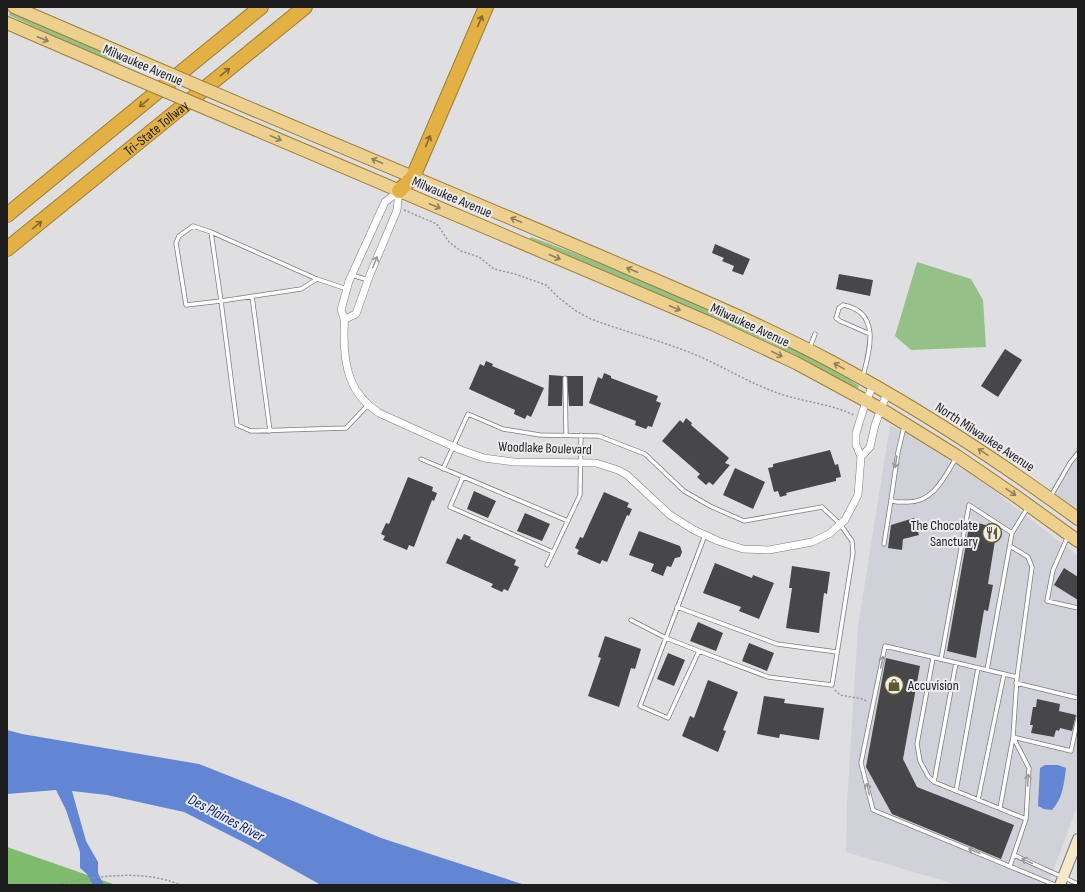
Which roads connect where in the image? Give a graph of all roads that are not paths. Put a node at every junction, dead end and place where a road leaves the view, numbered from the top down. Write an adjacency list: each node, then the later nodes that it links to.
1 (14, 7): 6 (main road, Milwaukee Avenue, one-way to 1, bridge)
2 (261, 7): 8 (highway, Tri-State Tollway, one-way to 8)
3 (305, 7): 10 (highway, Tri-State Tollway, one-way to 3)
4 (486, 7): 6 (highway, one-way to 4)
5 (7, 24): 7 (main road, Milwaukee Avenue, one-way to 7, bridge)
6 (413, 176): 7 (highway); 20 (main road, Milwaukee Avenue, one-way to 6)
7 (399, 191): 11 (street, Woodlake Boulevard); 13 (street, one-way to 7); 24 (main road, Milwaukee Avenue, one-way to 24)
8 (7, 215)
9 (211, 232): 12 (lane); 16 (lane); 16 (lane)
10 (7, 249)
11 (352, 275): 13 (lane); 14 (street, Woodlake Boulevard)
12 (317, 278): 14 (lane); 15 (lane)
13 (368, 280): 17 (street)
14 (346, 290): 17 (street, Woodlake Boulevard)
15 (252, 296): 16 (lane); 28 (lane)
16 (221, 301): 28 (lane)
17 (345, 319): 25 (street, Woodlake Boulevard)
18 (815, 334): 20 (lane)
19 (870, 334): 19 (lane); 22 (lane)
20 (809, 350): 22 (main road, Milwaukee Avenue, one-way to 20)
21 (565, 378): 29 (lane)
22 (868, 382): 23 (main road, North Milwaukee Avenue); 24 (street, Woodlake Boulevard)
23 (888, 393): 26 (street, Woodlake Boulevard); 39 (main road, North Milwaukee Avenue, one-way to 23)
24 (866, 401): 26 (main road, Milwaukee Avenue); 34 (street, Woodlake Boulevard)
25 (368, 405): 28 (lane); 31 (street, Woodlake Boulevard)
26 (881, 409): 27 (main road); 34 (street, Woodlake Boulevard)
27 (905, 424): 33 (main road); 40 (lane, one-way to 40)
28 (270, 431)
29 (566, 435): 30 (lane); 31 (lane)
30 (582, 435): 36 (lane); 44 (lane)
31 (452, 446): 36 (street, Woodlake Boulevard); 37 (lane)
32 (1078, 453): 39 (lane)
33 (957, 456): 40 (lane); 41 (main road, one-way to 41)
34 (861, 457): 44 (street, Woodlake Boulevard)
35 (420, 460): 37 (lane)
36 (581, 463): 43 (lane); 46 (street, Woodlake Boulevard)
37 (443, 469): 38 (lane)
38 (463, 477): 43 (lane); 50 (lane)
39 (1049, 498): 42 (main road, North Milwaukee Avenue)
40 (891, 500): 48 (lane)
41 (1029, 505): 45 (lane); 47 (main road)
42 (1075, 515)
43 (568, 521): 50 (lane)
44 (840, 524): 46 (street, Woodlake Boulevard); 57 (lane)
45 (1012, 533): 49 (lane); 59 (lane)
46 (705, 535): 52 (lane)
47 (1073, 538): 53 (lane)
48 (884, 544)
49 (1010, 546): 62 (lane); 64 (lane)
50 (553, 552): 51 (lane)
51 (547, 565)
52 (678, 607): 55 (lane); 57 (lane)
53 (1078, 608)
54 (631, 620): 55 (lane)
55 (666, 638): 56 (lane); 56 (lane)
56 (699, 651): 57 (lane)
57 (837, 652)
58 (933, 658): 59 (lane); 69 (lane); 76 (lane, one-way to 58)
59 (941, 659): 60 (lane)
60 (956, 663): 61 (lane); 69 (lane)
61 (978, 668): 62 (lane); 70 (lane)
62 (987, 670): 63 (lane)
63 (1004, 674): 64 (lane); 71 (lane)
64 (1017, 678): 65 (lane)
65 (1016, 683): 66 (lane); 68 (lane)
66 (1078, 698)
67 (1078, 718): 68 (lane)
68 (1014, 737): 72 (lane); 73 (lane, one-way to 68)
69 (934, 782): 70 (lane)
70 (956, 791): 71 (lane)
71 (978, 800): 72 (lane)
72 (1000, 808): 73 (lane)
73 (1026, 819): 75 (lane)
74 (1078, 839): 77 (main road)
75 (1014, 855): 76 (lane); 77 (lane, one-way to 75)
76 (1010, 866): 79 (lane)
77 (1062, 881): 78 (lane)
78 (1078, 884)
79 (1055, 885)

